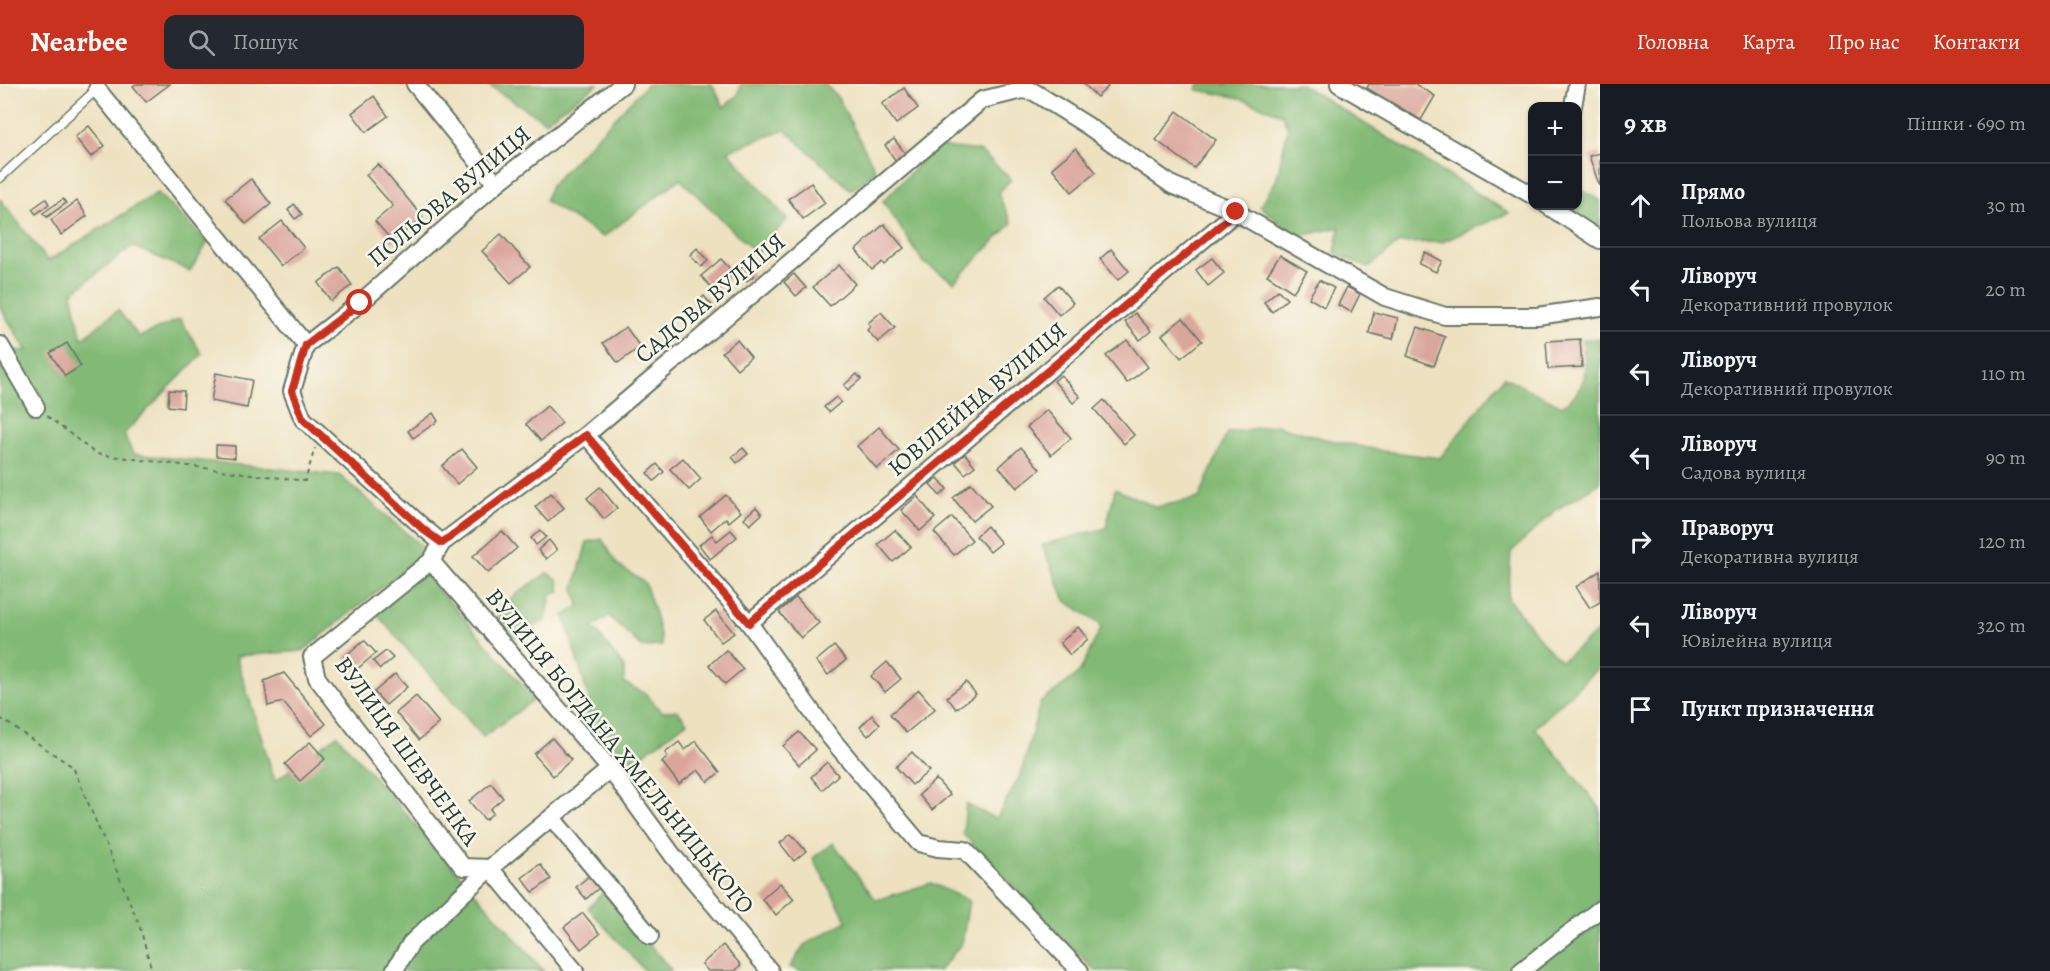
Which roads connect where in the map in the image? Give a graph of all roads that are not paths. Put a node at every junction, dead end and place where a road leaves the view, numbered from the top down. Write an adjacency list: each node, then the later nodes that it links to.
1 (415, 84): 9 (street)
2 (623, 84): 9 (street, ПОЛЬОВА ВУЛИЦЯ)
3 (1339, 84): 10 (street)
4 (1577, 84): 7 (street)
5 (1023, 87): 12 (street); 18 (street, САДОВА ВУЛИЦЯ)
6 (97, 89): 8 (lane); 16 (street)
7 (1574, 102)
8 (0, 178)
9 (496, 184): 16 (street, ПОЛЬОВА ВУЛИЦЯ)
10 (1528, 192)
11 (1554, 210): 13 (street)
12 (1236, 212): 14 (street); 21 (street, ЮВІЛЕЙНА ВУЛИЦЯ)
13 (1600, 240)
14 (1600, 307)
15 (0, 345): 17 (street)
16 (306, 345): 19 (street)
17 (36, 407)
18 (586, 435): 19 (street, САДОВА ВУЛИЦЯ); 21 (street)
19 (442, 543): 20 (street, САДОВА ВУЛИЦЯ)
20 (431, 561): 22 (street, ВУЛИЦЯ БОГДАНА ХМЕЛЬНИЦЬКОГО); 24 (street, ВУЛИЦЯ ШЕВЧЕНКА)
21 (749, 623): 30 (street)
22 (610, 769): 23 (street); 29 (street, ВУЛИЦЯ БОГДАНА ХМЕЛЬНИЦЬКОГО)
23 (552, 818): 24 (street); 26 (street)
24 (490, 868): 27 (street); 28 (street, ВУЛИЦЯ ШЕВЧЕНКА)
25 (1600, 909): 31 (street)
26 (650, 936)
27 (394, 971)
28 (575, 971)
29 (770, 971)
30 (1080, 971)
31 (1521, 971)

